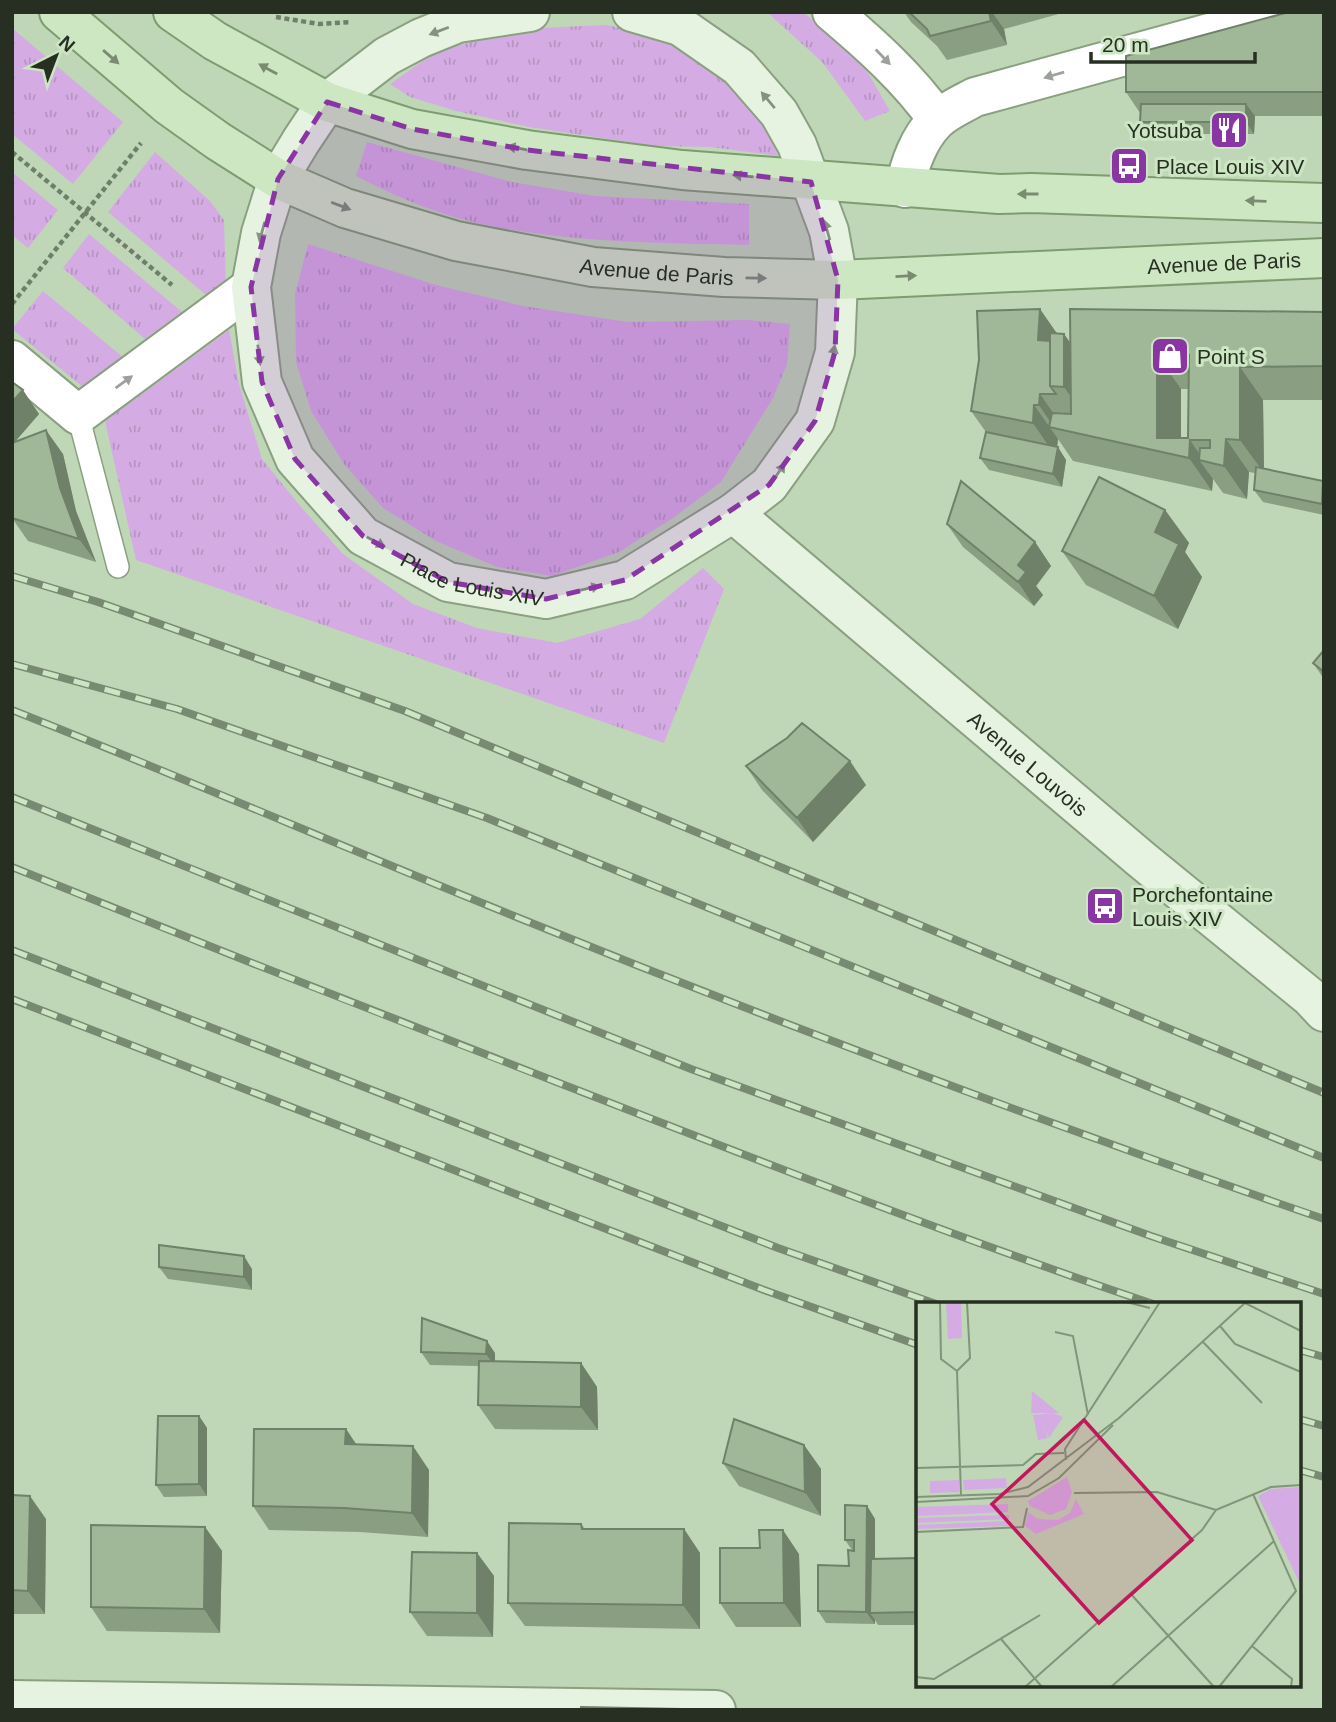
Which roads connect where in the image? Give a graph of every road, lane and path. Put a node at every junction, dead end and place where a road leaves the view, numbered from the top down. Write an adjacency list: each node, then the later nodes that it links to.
1 (59, 12): 10 (main road, Avenue de Paris, one-way to 10)
2 (173, 12): 9 (main road, one-way to 2)
3 (530, 12): 8 (street, Place Louis XIV, one-way to 8)
4 (632, 12): 14 (street, Place Louis XIV, one-way to 4)
5 (832, 12): 11 (street, one-way to 11)
6 (1286, 12): 11 (street, one-way to 11)
7 (267, 15): 8 (path)
8 (421, 38): 9 (street, Place Louis XIV)
9 (327, 102): 13 (street, Place Louis XIV); 14 (main road, one-way to 9)
10 (169, 106): 13 (main road, Avenue de Paris); 17 (path)
11 (937, 119): 15 (street)
12 (12, 152): 17 (path)
13 (278, 179): 19 (main road, Avenue de Paris, one-way to 19); 20 (street, Place Louis XIV, one-way to 20)
14 (811, 182): 15 (main road); 19 (street, Place Louis XIV, one-way to 14)
15 (905, 188): 16 (main road, one-way to 15)
16 (1324, 203)
17 (87, 214): 21 (path); 22 (path)
18 (1324, 258): 19 (main road, Avenue de Paris, one-way to 18)
19 (838, 280): 25 (street, Place Louis XIV, one-way to 19)
20 (251, 287): 22 (street); 25 (street, Place Louis XIV, one-way to 25)
21 (12, 303)
22 (210, 317): 24 (street, one-way to 22)
23 (12, 360): 24 (street)
24 (78, 415): 26 (lane)
25 (733, 513): 27 (street, Avenue Louvois)
26 (118, 568)
27 (1324, 1012)
28 (12, 1700): 29 (street)
29 (463, 1708): 30 (street)
30 (716, 1710)

